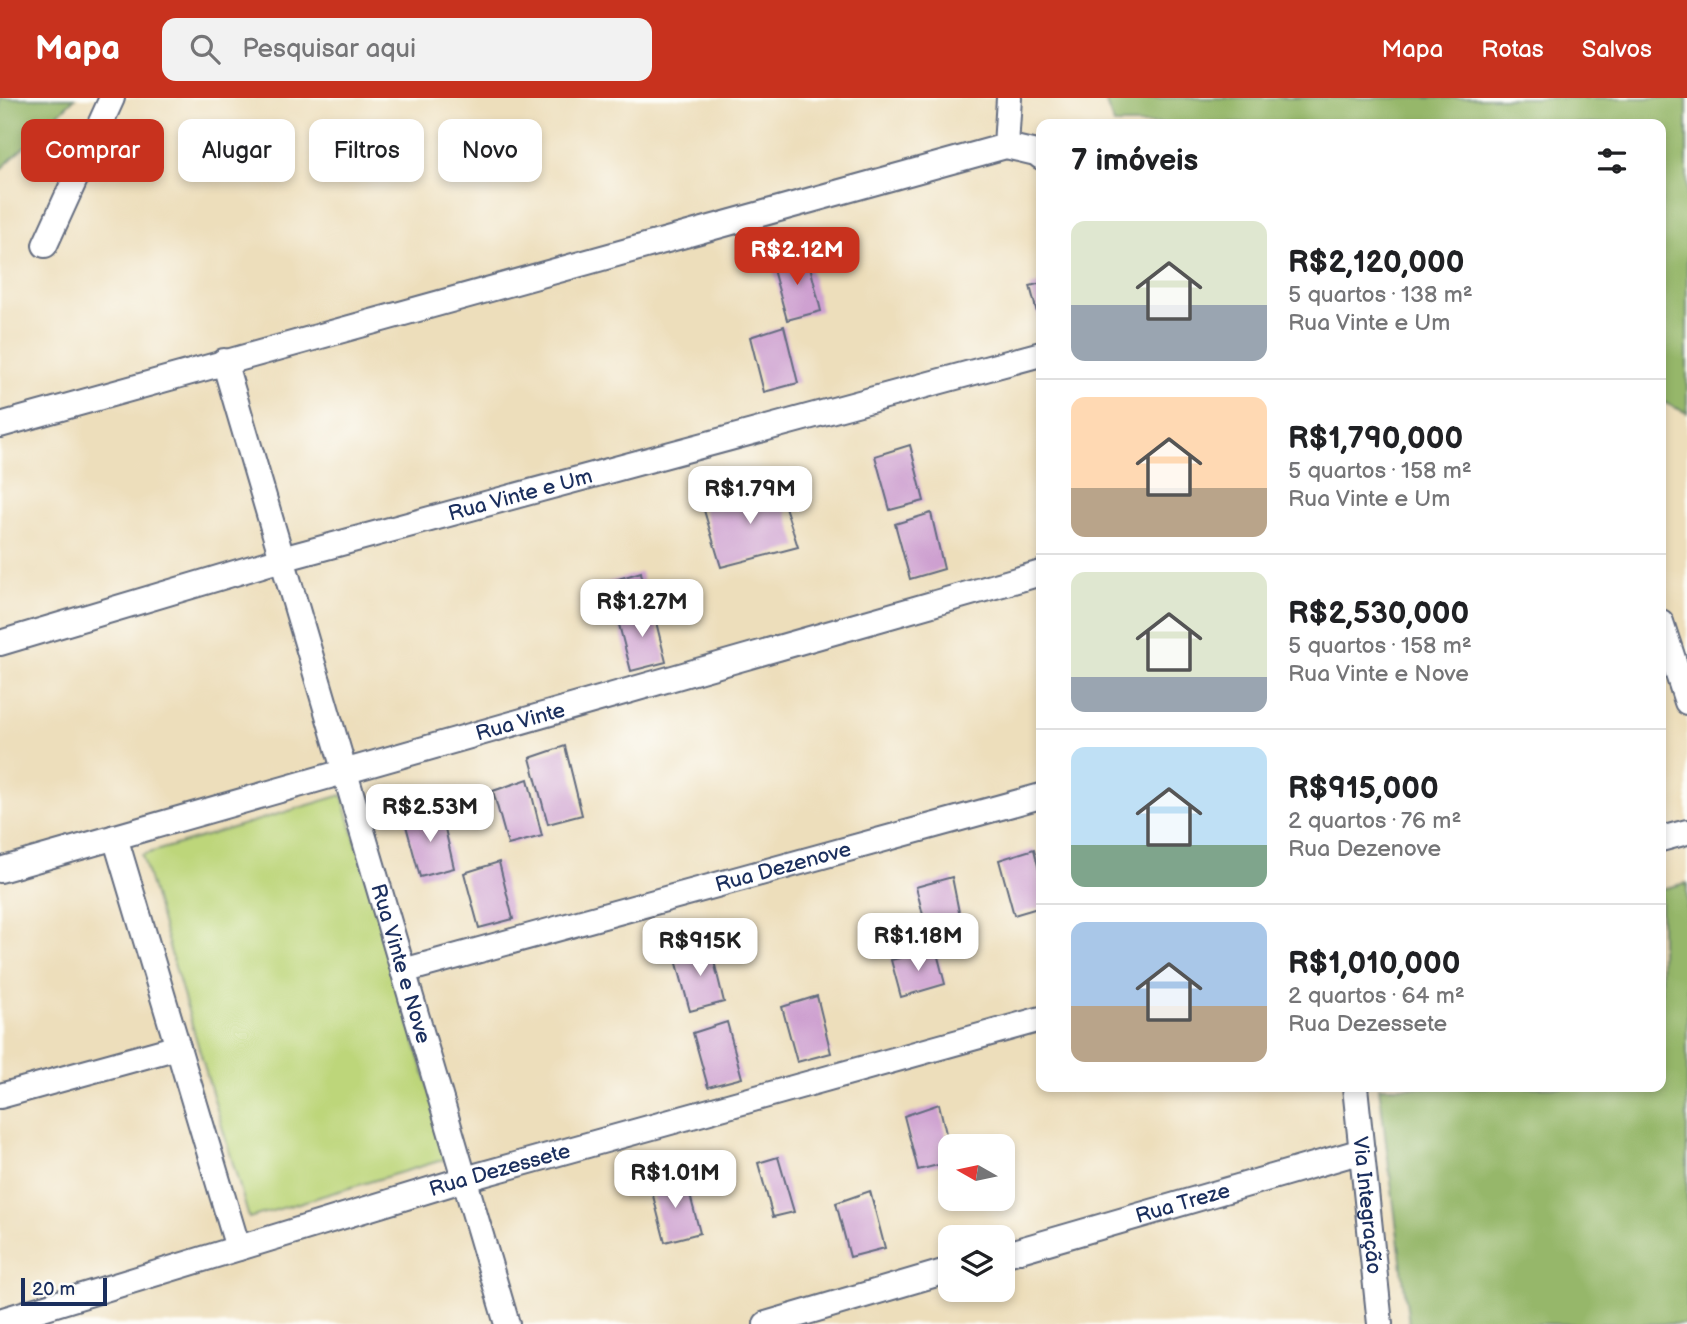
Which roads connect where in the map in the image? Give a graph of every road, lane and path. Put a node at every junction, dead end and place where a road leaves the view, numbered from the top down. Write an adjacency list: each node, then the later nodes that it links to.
1 (112, 98): 5 (street)
2 (1009, 98): 3 (street)
3 (1006, 146): 4 (street); 7 (street)
4 (1036, 153)
5 (45, 245)
6 (1036, 355): 9 (street, Rua Vinte e Um)
7 (223, 361): 8 (street); 9 (street, Rua Vinte e Nove)
8 (0, 425)
9 (282, 559): 12 (street, Rua Vinte e Um); 14 (street, Rua Vinte e Nove)
10 (1036, 574): 14 (street, Rua Vinte)
11 (1666, 637): 13 (street)
12 (0, 643)
13 (1687, 702)
14 (344, 770): 17 (street, Rua Vinte); 20 (street, Rua Vinte e Nove)
15 (1036, 797): 20 (street, Rua Dezenove)
16 (1687, 832): 18 (street)
17 (115, 837): 19 (street, Rua Vinte); 22 (street)
18 (1666, 838)
19 (0, 870)
20 (403, 971): 26 (street, Rua Vinte e Nove)
21 (1036, 1020): 26 (street, Rua Dezessete)
22 (178, 1047): 24 (street); 27 (street)
23 (1356, 1092): 25 (street, Via Integração)
24 (0, 1096)
25 (1362, 1151): 28 (street, Rua Treze); 33 (street, Via Integração)
26 (465, 1179): 27 (street, Rua Dezessete); 31 (street, Rua Vinte e Nove)
27 (238, 1248): 30 (street, Rua Dezessete)
28 (1015, 1252)
29 (938, 1274): 32 (street)
30 (0, 1321)
31 (507, 1324)
32 (766, 1324)
33 (1380, 1324)

